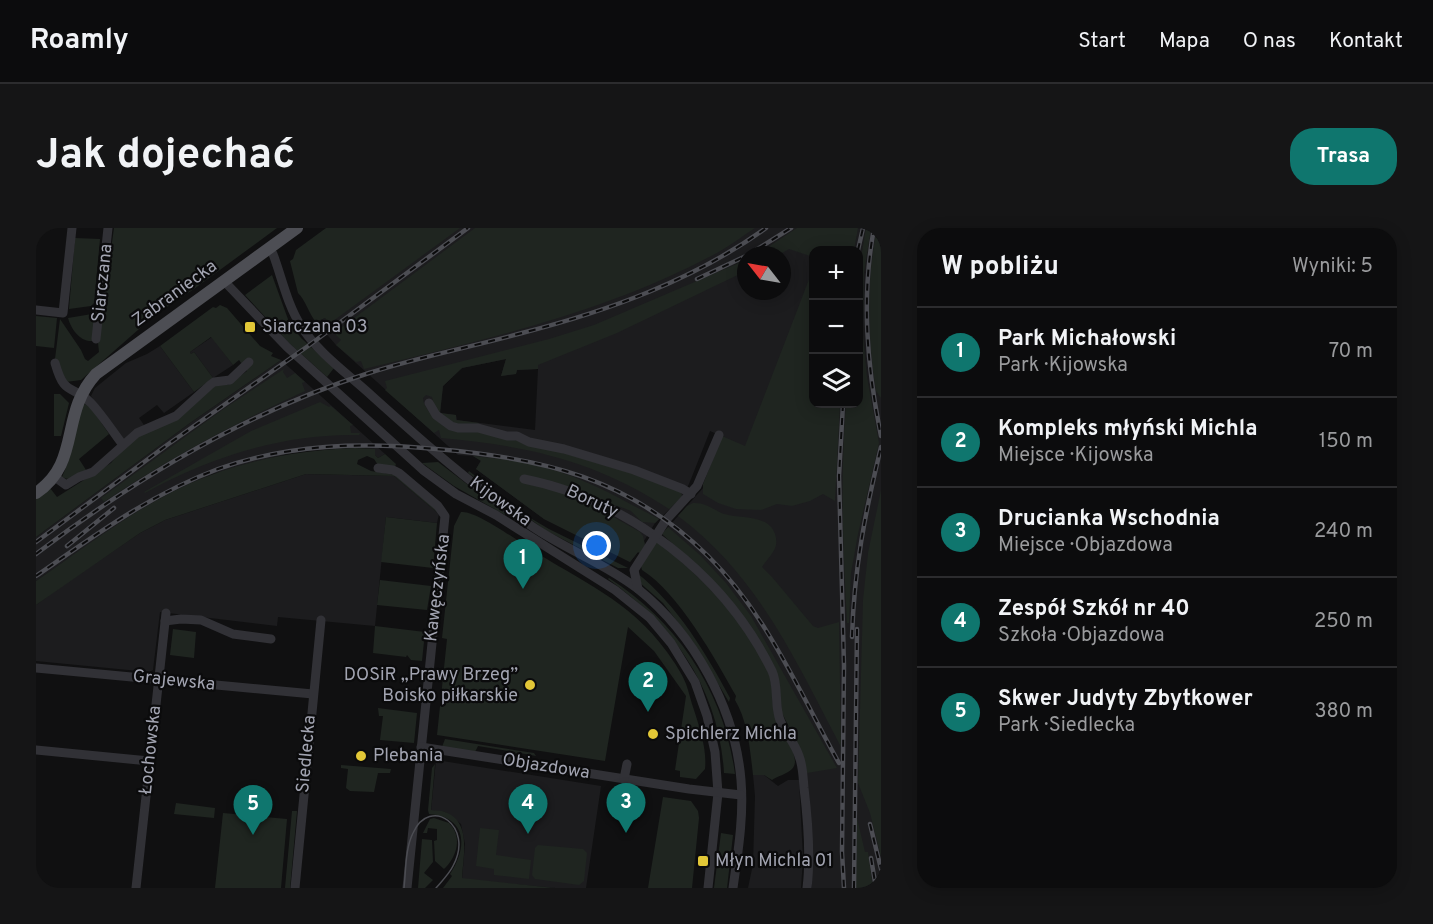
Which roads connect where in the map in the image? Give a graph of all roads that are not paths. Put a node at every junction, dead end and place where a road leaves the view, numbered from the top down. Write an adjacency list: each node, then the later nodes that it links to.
1 (72, 228): 6 (street)
2 (108, 228): 7 (street, Siarczana)
3 (297, 228): 4 (main road, Zabraniecka)
4 (268, 249): 5 (main road, Zabraniecka); 21 (street, Kijowska)
5 (224, 281): 10 (main road, Zabraniecka); 33 (street, Kijowska)
6 (36, 310)
7 (96, 339)
8 (249, 362): 13 (street)
9 (55, 363): 10 (street)
10 (80, 396): 13 (street); 15 (main road)
11 (429, 403): 18 (street)
12 (719, 435): 18 (street)
13 (123, 445): 15 (street)
14 (378, 468): 28 (street, Kawęczyńska)
15 (55, 477): 17 (main road)
16 (524, 479): 19 (street, Boruty)
17 (36, 493)
18 (692, 494): 19 (street)
19 (655, 536): 20 (street); 40 (street, Boruty)
20 (634, 570): 21 (street); 22 (street)
21 (614, 573): 22 (street, Kijowska)
22 (638, 589): 34 (street, Kijowska)
23 (321, 620): 27 (street, Siedlecka)
24 (271, 639): 26 (street, Łochowska)
25 (36, 668): 26 (street, Grajewska)
26 (159, 679): 27 (street, Grajewska); 30 (street, Łochowska)
27 (313, 694): 36 (street, Siedlecka)
28 (421, 747): 32 (street, Objazdowa); 37 (street, Kawęczyńska)
29 (36, 750): 30 (street)
30 (149, 760): 35 (street, Łochowska)
31 (627, 764): 32 (street)
32 (624, 779): 33 (street, Objazdowa)
33 (718, 793): 34 (street, Objazdowa); 38 (street, Kijowska)
34 (741, 795): 39 (street, Kijowska)
35 (136, 888)
36 (296, 888)
37 (407, 888)
38 (708, 888)
39 (733, 888)
40 (807, 888)

